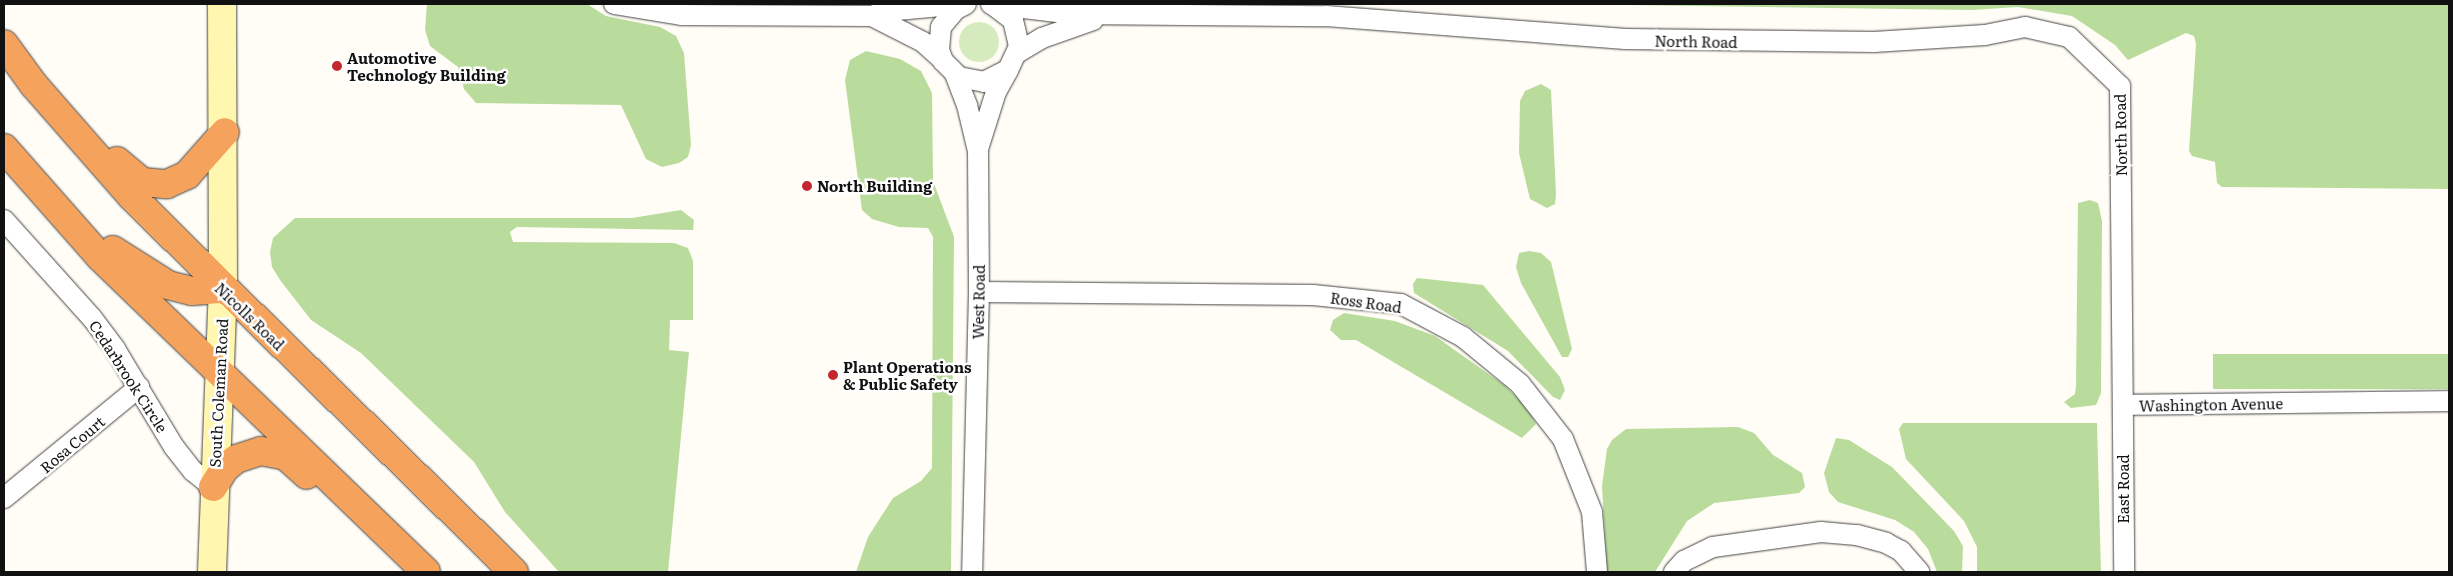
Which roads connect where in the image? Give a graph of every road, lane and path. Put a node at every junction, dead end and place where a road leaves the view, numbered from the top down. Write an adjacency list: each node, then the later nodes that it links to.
1 (222, 4): 11 (street, South Coleman Road)
2 (614, 4): 6 (street)
3 (965, 4): 6 (street); 9 (street)
4 (991, 4): 5 (street, North Road); 8 (street)
5 (1112, 15): 8 (street, North Road); 16 (street, North Road)
6 (872, 16): 9 (street)
7 (4, 44): 10 (highway, Nicolls Road)
8 (1012, 62): 9 (street, North Road); 13 (street, West Road)
9 (948, 66): 13 (street, West Road)
10 (34, 85): 11 (highway); 17 (highway, Nicolls Road)
11 (225, 132): 17 (street, South Coleman Road)
12 (4, 148): 14 (highway)
13 (978, 151): 18 (street, West Road)
14 (59, 213): 17 (highway); 19 (highway)
15 (4, 220): 20 (street, Cedarbrook Circle)
16 (2121, 224): 22 (street, Washington Avenue)
17 (223, 289): 19 (street, South Coleman Road); 28 (highway, Nicolls Road)
18 (979, 292): 29 (street, West Road); 30 (street, Ross Road)
19 (217, 371): 23 (street, South Coleman Road); 27 (highway)
20 (139, 387): 23 (street, Cedarbrook Circle); 24 (street, Rosa Court)
21 (2449, 401): 22 (street, Washington Avenue)
22 (2123, 405): 33 (street, East Road)
23 (213, 487): 25 (street, South Coleman Road); 26 (highway)
24 (4, 498)
25 (212, 572)
26 (422, 572)
27 (426, 572)
28 (514, 572)
29 (972, 572)
30 (1597, 572)
31 (1674, 572): 32 (street)
32 (1919, 572)
33 (2124, 572)

